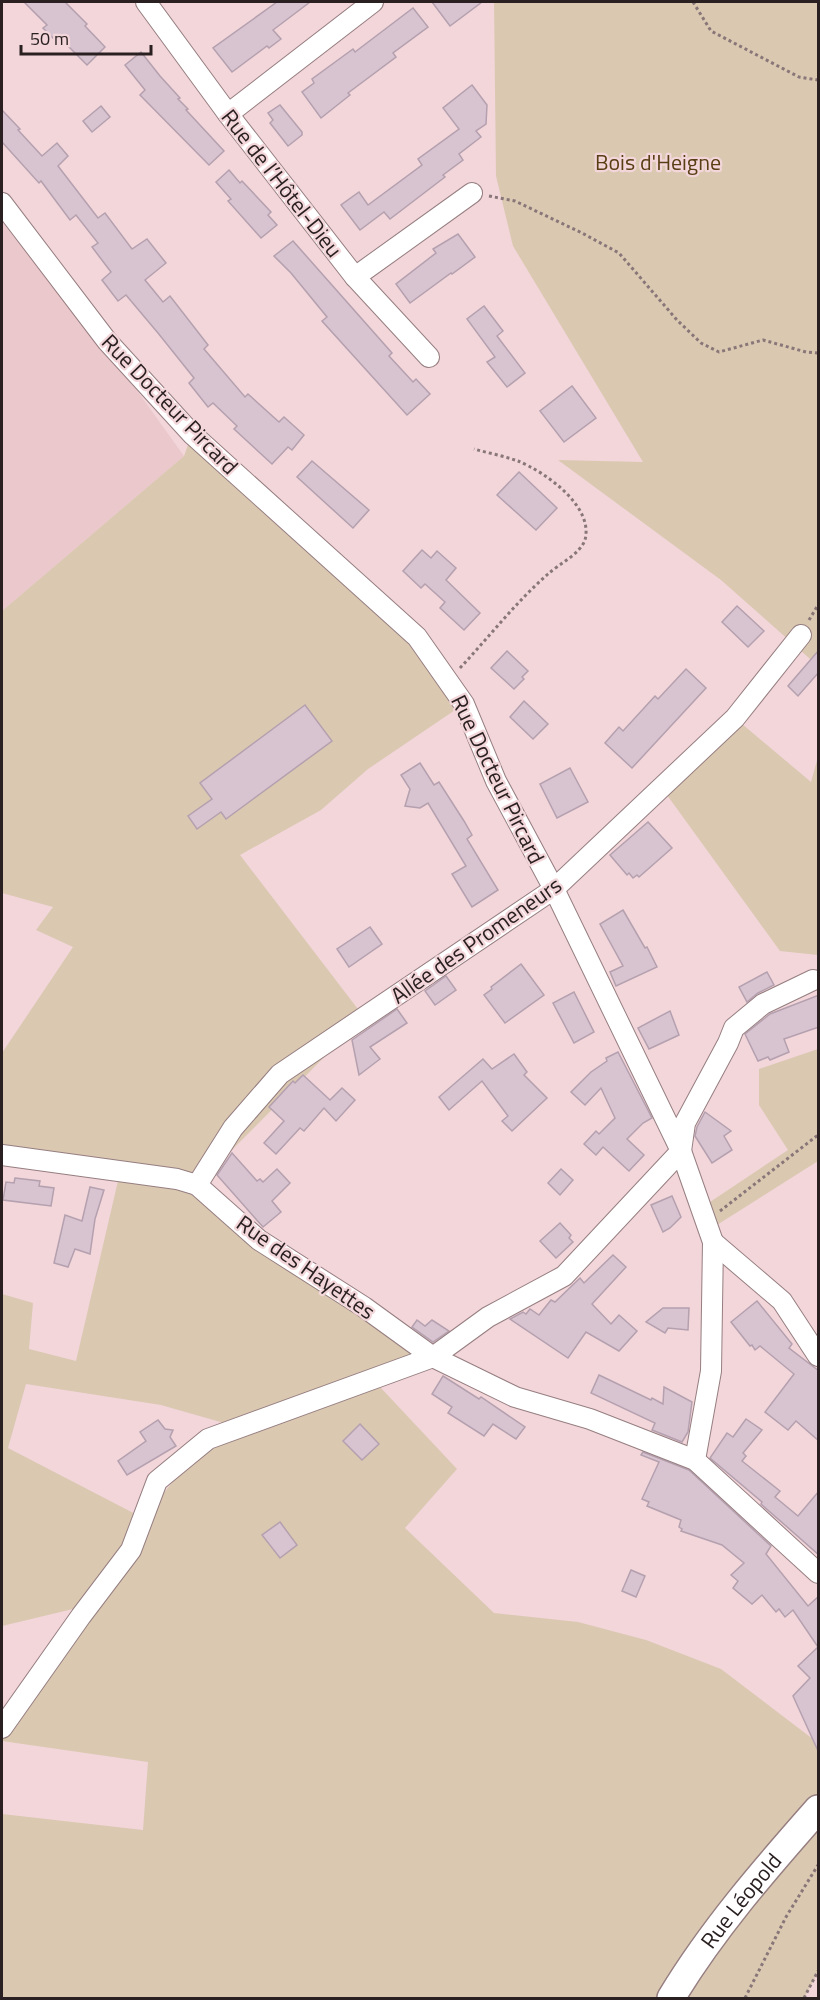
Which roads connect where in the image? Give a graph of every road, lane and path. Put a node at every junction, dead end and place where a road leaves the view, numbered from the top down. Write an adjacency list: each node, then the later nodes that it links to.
1 (146, 2): 5 (street, Rue de l’Hôtel-Dieu)
2 (373, 2): 5 (street)
3 (693, 2): 4 (path)
4 (819, 80)
5 (228, 114): 8 (street, Rue de l’Hôtel-Dieu)
6 (472, 193): 8 (street); 9 (path)
7 (2, 203): 13 (street, Rue Docteur Pircard)
8 (355, 278): 10 (street, Rue de l’Hôtel-Dieu)
9 (819, 353)
10 (429, 357)
11 (474, 449): 13 (path)
12 (801, 635): 14 (street, Allée des Promeneurs)
13 (446, 678): 14 (street, Rue Docteur Pircard)
14 (554, 889): 17 (street, Rue Docteur Pircard); 19 (street, Allée des Promeneurs)
15 (813, 980): 17 (street)
16 (819, 1135): 20 (path)
17 (681, 1151): 20 (street, Rue Docteur Pircard); 23 (street)
18 (2, 1155): 19 (street, Rue des Hayettes)
19 (197, 1185): 23 (street, Rue des Hayettes)
20 (706, 1221): 21 (street, Rue Docteur Pircard)
21 (713, 1242): 22 (street); 24 (street, Rue Docteur Pircard)
22 (819, 1356)
23 (433, 1357): 24 (street, Rue des Hayettes); 26 (street)
24 (695, 1460): 25 (street)
25 (819, 1573)
26 (2, 1728)
27 (819, 1809): 30 (street, Rue Léopold)
28 (819, 1864): 31 (path)
29 (819, 1971): 32 (path)
30 (670, 1998)
31 (745, 1998)
32 (804, 1998)

